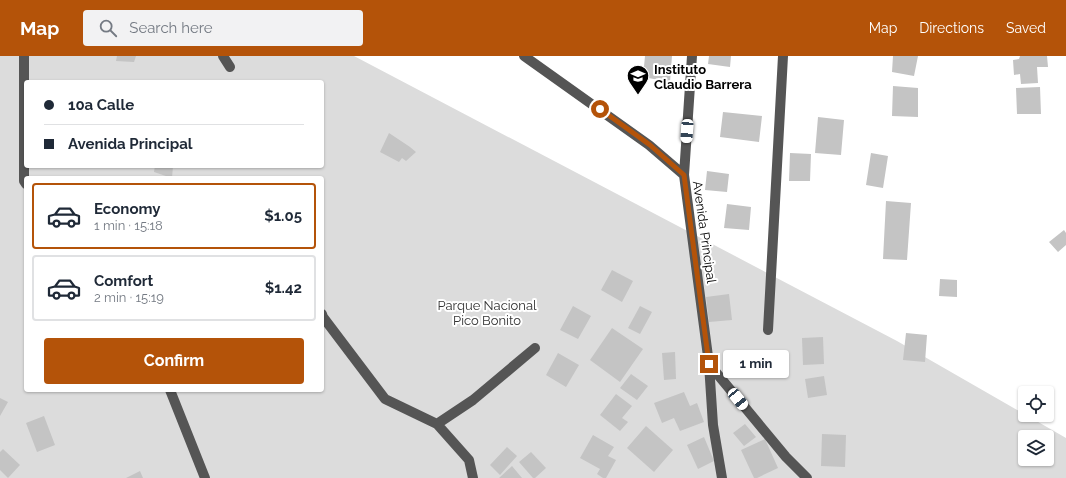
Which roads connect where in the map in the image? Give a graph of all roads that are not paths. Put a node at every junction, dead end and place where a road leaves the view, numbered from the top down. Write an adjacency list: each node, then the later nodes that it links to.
1 (24, 56): 8 (street)
2 (223, 56): 6 (street)
3 (524, 56): 10 (street)
4 (692, 56): 10 (street, Avenida Principal)
5 (783, 56): 12 (street)
6 (230, 67)
7 (24, 80): 9 (street)
8 (24, 80)
9 (24, 168)
10 (684, 175): 14 (street, Avenida Principal)
11 (324, 317): 16 (street)
12 (768, 330)
13 (535, 348): 16 (street)
14 (709, 364): 19 (street, Avenida Principal); 20 (street)
15 (171, 392): 17 (street)
16 (437, 424): 18 (street)
17 (203, 477)
18 (473, 478)
19 (722, 478)
20 (807, 478)

